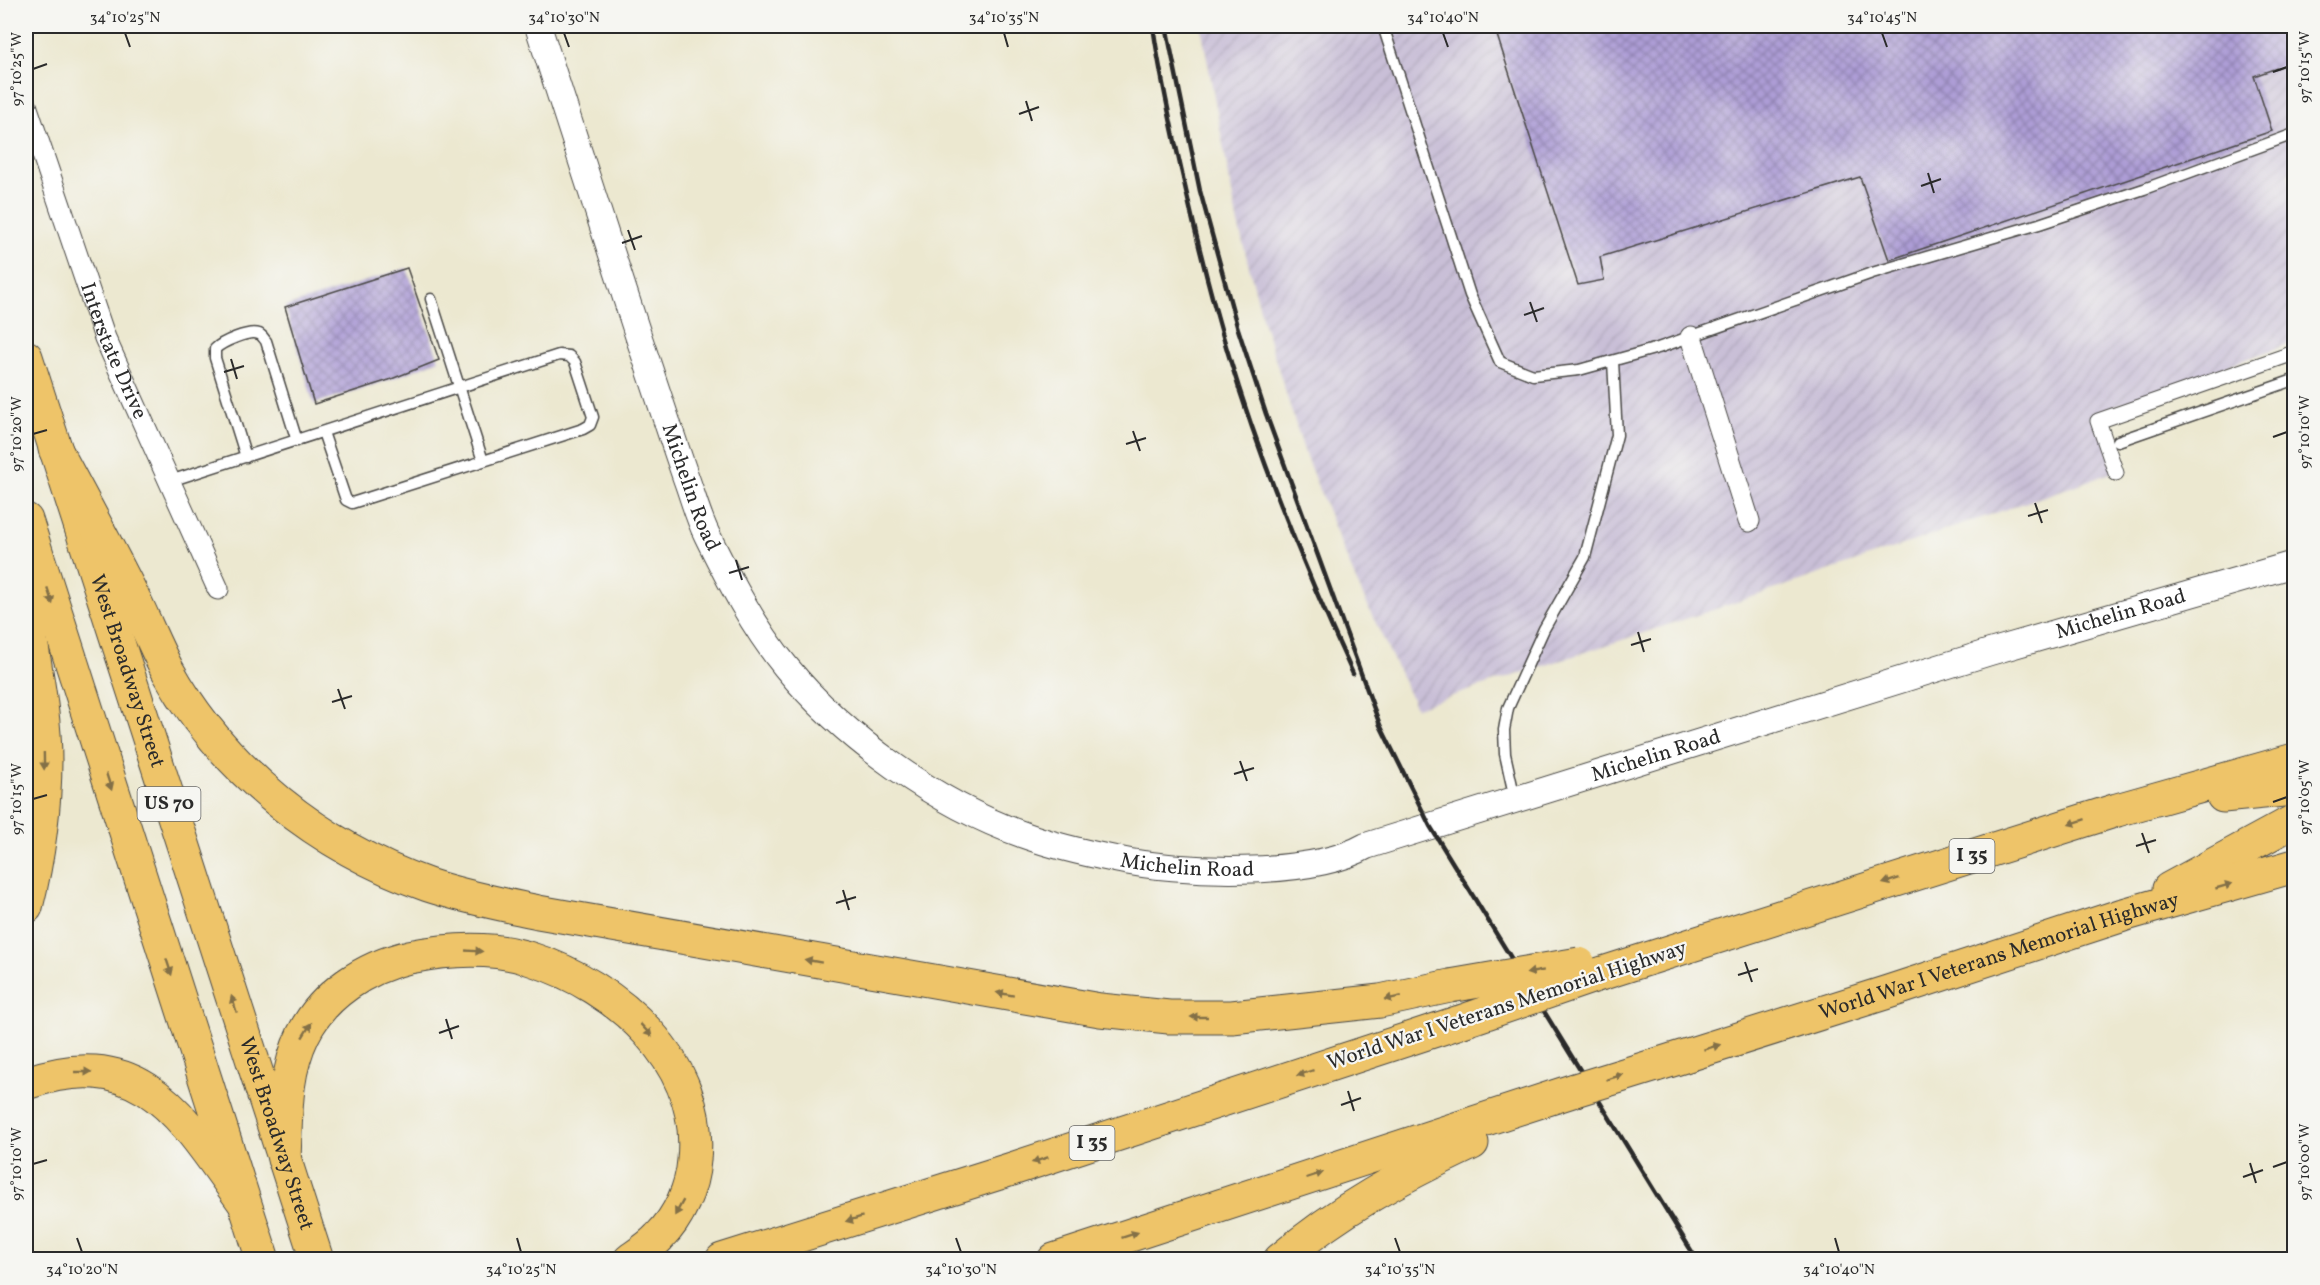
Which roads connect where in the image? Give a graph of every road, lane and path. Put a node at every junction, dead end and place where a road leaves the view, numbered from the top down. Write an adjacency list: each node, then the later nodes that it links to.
1 (538, 26): 27 (street, Michelin Road)
2 (1383, 26): 9 (lane)
3 (26, 105): 19 (street, Interstate Drive)
4 (2295, 134): 6 (lane)
5 (431, 300): 11 (lane)
6 (1691, 337): 9 (lane); 21 (street)
7 (2295, 353): 18 (street)
8 (26, 357): 15 (main road, West Broadway Street / US 70)
9 (1613, 361): 27 (lane)
10 (2295, 380): 14 (lane)
11 (459, 388): 12 (lane); 17 (lane); 17 (lane)
12 (323, 432): 13 (lane); 17 (lane)
13 (297, 441): 16 (lane); 16 (lane)
14 (2118, 441)
15 (54, 448): 33 (main road, one-way to 15, bridge); 36 (main road, West Broadway Street / US 70, one-way to 15)
16 (246, 457): 19 (lane)
17 (483, 461)
18 (2116, 473)
19 (170, 481): 23 (street, Interstate Drive)
20 (26, 520): 37 (main road, one-way to 37)
21 (1749, 521)
22 (2295, 564): 27 (street, Michelin Road)
23 (218, 589)
24 (26, 609): 31 (main road, one-way to 31)
25 (2295, 760): 28 (main road, World War I Veterans Memorial Highway / I 35)
26 (2295, 789): 28 (main road)
27 (1515, 799)
28 (2117, 810): 33 (main road, World War I Veterans Memorial Highway / I 35, one-way to 33)
29 (2295, 821): 32 (main road)
30 (2295, 866): 32 (main road, World War I Veterans Memorial Highway, one-way to 30)
31 (26, 907)
32 (2123, 915): 35 (main road, World War I Veterans Memorial Highway, one-way to 32, bridge)
33 (1596, 968): 41 (main road, World War I Veterans Memorial Highway / I 35, one-way to 41, bridge)
34 (26, 1083): 37 (main road, one-way to 37)
35 (1522, 1113): 42 (main road, World War I Veterans Memorial Highway, one-way to 35); 43 (main road)
36 (284, 1159): 39 (main road, West Broadway Street / US 70); 40 (main road, one-way to 40)
37 (243, 1201): 38 (main road)
38 (263, 1260)
39 (317, 1260)
40 (630, 1260)
41 (722, 1260)
42 (1054, 1260)
43 (1280, 1260)

